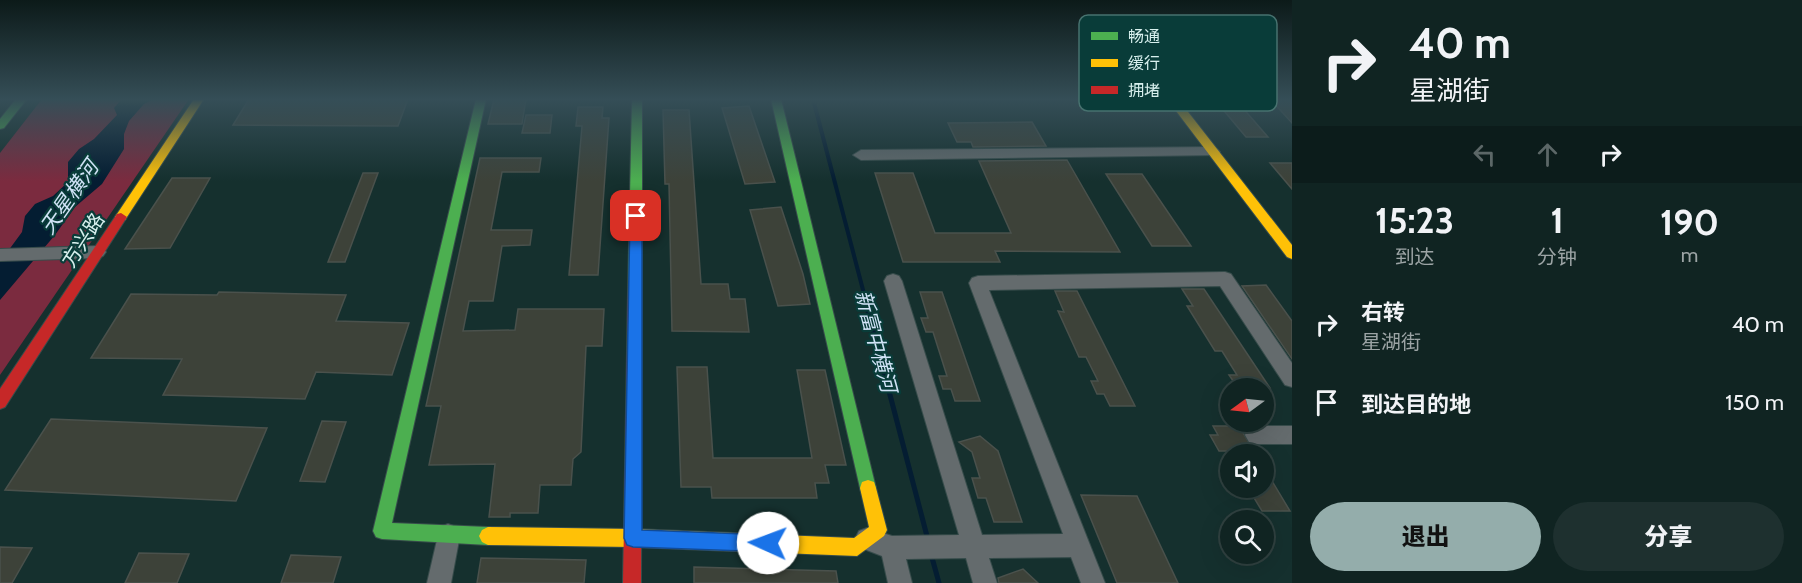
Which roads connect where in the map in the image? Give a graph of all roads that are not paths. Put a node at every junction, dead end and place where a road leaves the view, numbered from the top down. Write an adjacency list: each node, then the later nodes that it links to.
1 (181, 126): 8 (street, 方兴路)
2 (475, 126): 16 (street)
3 (637, 126): 17 (street)
4 (782, 126): 18 (street)
5 (1193, 126): 6 (street)
6 (1212, 152): 7 (street); 9 (street)
7 (861, 155)
8 (97, 252): 10 (street); 13 (street, 方兴路)
9 (1292, 254)
10 (0, 255)
11 (893, 281): 20 (street)
12 (1292, 379): 19 (street)
13 (0, 402)
14 (1256, 435): 15 (street)
15 (1292, 435)
16 (448, 536): 17 (street); 22 (street)
17 (633, 538): 18 (street); 23 (street)
18 (867, 539): 21 (street)
19 (1079, 545): 20 (street); 26 (street)
20 (975, 547): 21 (street); 25 (street)
21 (899, 548): 24 (street)
22 (439, 583)
23 (632, 583)
24 (900, 583)
25 (985, 583)
26 (1094, 583)

